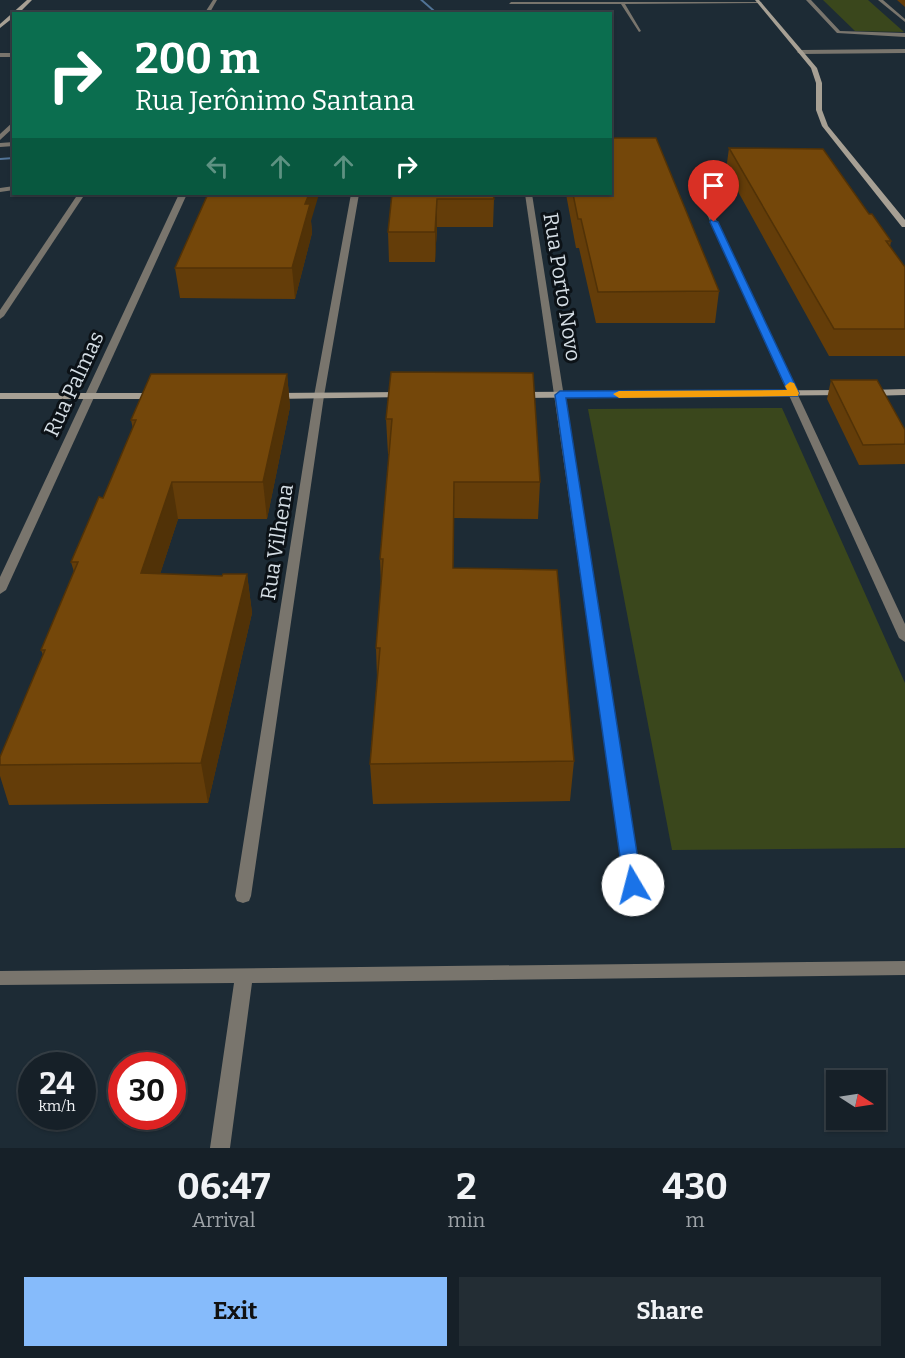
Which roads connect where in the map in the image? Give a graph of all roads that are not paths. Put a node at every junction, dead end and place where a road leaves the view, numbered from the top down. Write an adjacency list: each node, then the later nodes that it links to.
1 (30, 0): 7 (street)
2 (808, 0): 12 (street)
3 (880, 0): 9 (street)
4 (758, 2): 6 (street); 14 (street)
5 (511, 3): 6 (street)
6 (622, 3): 11 (street)
7 (16, 12)
8 (12, 16): 10 (street)
9 (905, 21)
10 (0, 27)
11 (639, 31)
12 (905, 34)
13 (905, 51): 14 (street)
14 (800, 52): 22 (street)
15 (12, 125): 16 (street)
16 (0, 138)
17 (694, 179): 25 (street)
18 (80, 195): 23 (street)
19 (183, 195): 33 (street, Rua Palmas)
20 (355, 195): 32 (street, Rua Vilhena)
21 (528, 195): 28 (street, Rua Porto Novo)
22 (905, 225)
23 (0, 316)
24 (905, 392): 25 (street)
25 (794, 393): 28 (street); 35 (street)
26 (411, 395): 32 (street)
27 (514, 395): 28 (street)
28 (560, 395): 36 (street, Rua Porto Novo)
29 (0, 396): 33 (street)
30 (169, 396): 33 (street)
31 (261, 396): 32 (street)
32 (319, 396): 37 (street, Rua Vilhena)
33 (88, 397): 34 (street, Rua Palmas)
34 (0, 590)
35 (905, 638)
36 (633, 885)
37 (243, 896)
38 (905, 968): 39 (street)
39 (244, 975): 40 (street); 41 (street)
40 (0, 978)
41 (220, 1148)

